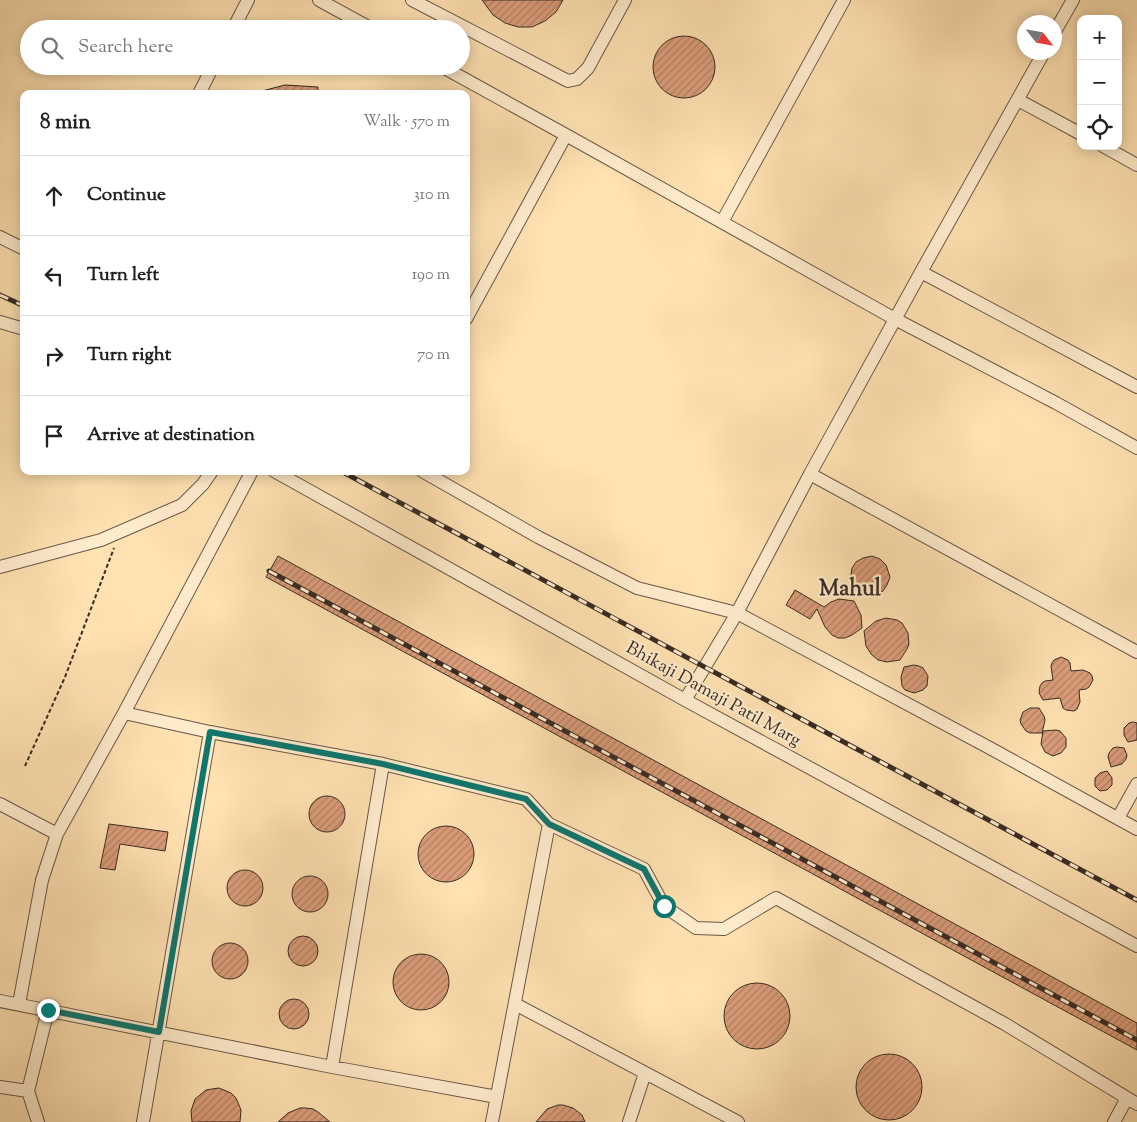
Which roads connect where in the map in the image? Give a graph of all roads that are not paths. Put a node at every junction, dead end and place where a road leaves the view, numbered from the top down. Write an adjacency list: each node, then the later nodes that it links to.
1 (248, 0): 8 (street)
2 (319, 0): 9 (street)
3 (625, 0): 11 (street)
4 (844, 0): 21 (street)
5 (1073, 0): 7 (street)
6 (420, 2): 10 (street)
7 (1062, 19)
8 (238, 20)
9 (356, 20)
10 (454, 20)
11 (470, 29)
12 (1040, 60): 16 (street)
13 (208, 75): 15 (street)
14 (456, 75): 18 (street)
15 (201, 90)
16 (1018, 100): 17 (street); 24 (street)
17 (1077, 132)
18 (566, 135): 21 (street); 25 (street)
19 (1110, 150): 20 (street)
20 (1137, 165)
21 (722, 222): 26 (street)
22 (0, 238): 23 (street)
23 (20, 248)
24 (921, 272): 26 (street); 29 (street)
25 (470, 312)
26 (895, 319): 30 (street); 31 (street)
27 (0, 322): 28 (street)
28 (20, 328)
29 (1137, 387)
30 (1137, 448)
31 (810, 474): 37 (street); 38 (street)
32 (209, 475): 36 (street)
33 (250, 475): 40 (street)
34 (281, 475): 39 (street, Bhikaji Damaji Patil Marg)
35 (429, 475): 37 (street)
36 (0, 567)
37 (737, 613): 39 (street); 45 (street)
38 (1137, 652)
39 (685, 700): 49 (street, Bhikaji Damaji Patil Marg)
40 (124, 713): 41 (street); 48 (street)
41 (210, 732): 42 (street); 54 (street)
42 (383, 764): 46 (street); 55 (street)
43 (1137, 784): 45 (street)
44 (0, 804): 48 (street)
45 (1118, 818): 47 (street)
46 (549, 824): 52 (street); 60 (street)
47 (1137, 829)
48 (57, 834): 51 (street)
49 (1137, 946)
50 (0, 1001): 51 (street)
51 (19, 1004): 53 (street)
52 (515, 1004): 56 (street); 59 (street)
53 (48, 1010): 54 (street); 58 (street)
54 (159, 1032): 55 (street); 62 (street)
55 (332, 1066): 59 (street)
56 (645, 1073): 64 (street); 65 (street)
57 (0, 1087): 58 (street)
58 (28, 1091): 61 (street)
59 (497, 1097): 63 (street)
60 (1132, 1101): 66 (street)
61 (38, 1122)
62 (143, 1122)
63 (492, 1122)
64 (629, 1122)
65 (738, 1122)
66 (1114, 1122)

